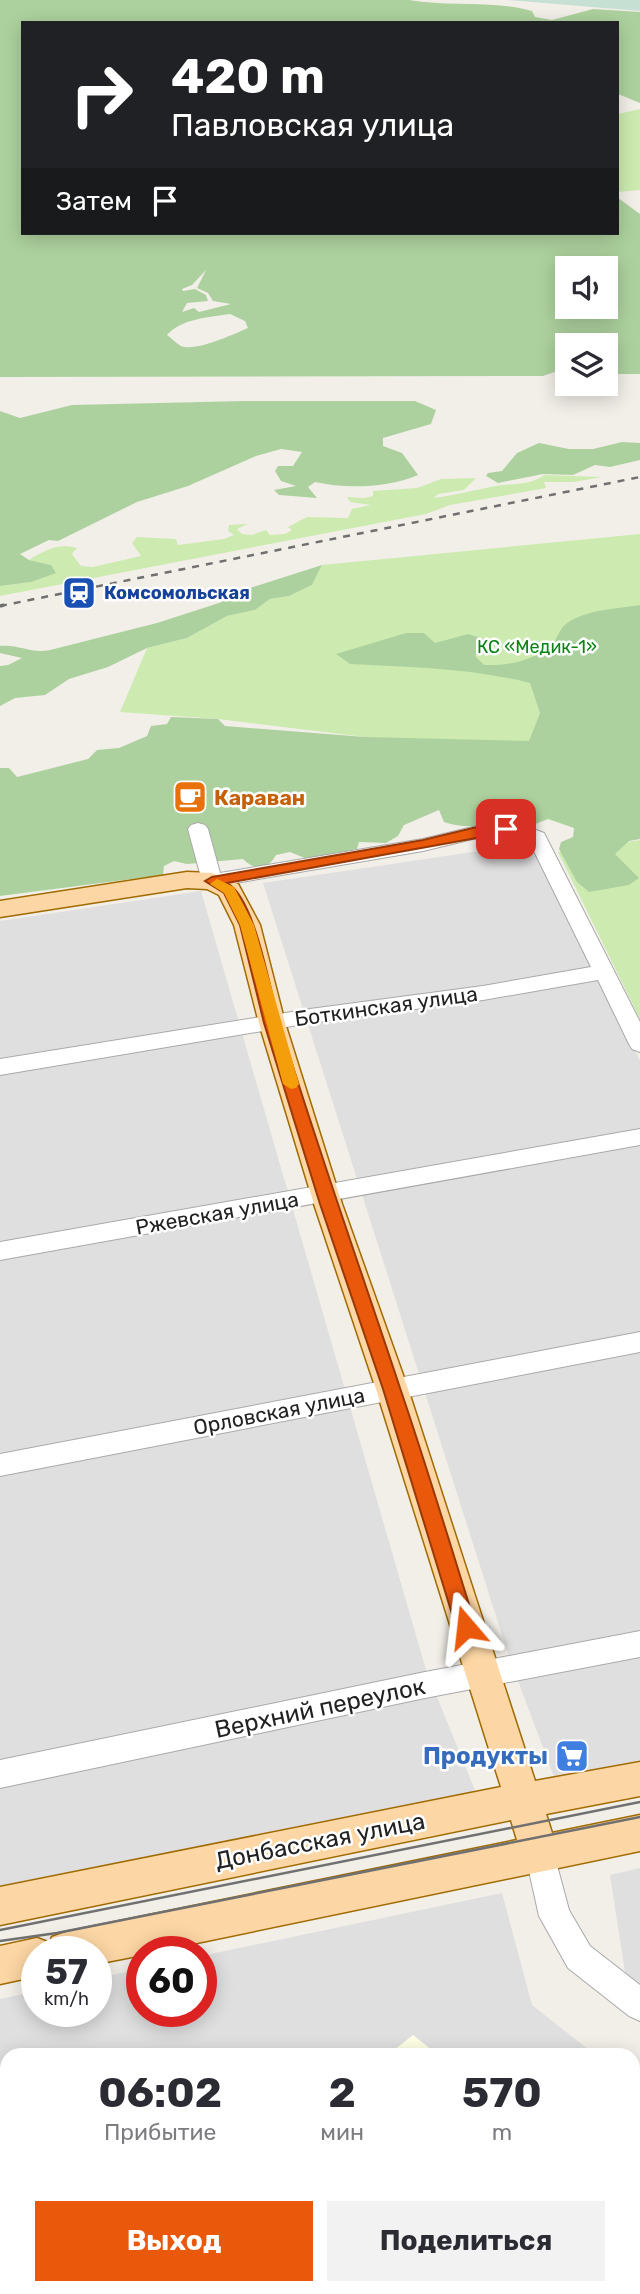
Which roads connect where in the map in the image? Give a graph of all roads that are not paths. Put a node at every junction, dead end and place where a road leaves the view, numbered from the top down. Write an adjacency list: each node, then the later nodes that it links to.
1 (198, 829): 2 (street)
2 (212, 881): 3 (main road); 4 (street); 5 (main road)
3 (0, 909)
4 (605, 972): 5 (street, Боткинская улица); 6 (street)
5 (272, 1023): 7 (street, Боткинская улица); 9 (main road)
6 (640, 1044)
7 (0, 1067)
8 (640, 1137): 9 (street, Ржевская улица)
9 (325, 1194): 10 (street, Ржевская улица); 12 (main road)
10 (0, 1251)
11 (640, 1342): 12 (street, Орловская улица)
12 (392, 1389): 13 (street, Орловская улица); 15 (main road)
13 (0, 1465)
14 (640, 1644): 15 (street, Верхний переулок)
15 (481, 1675): 16 (street, Верхний переулок); 18 (main road)
16 (0, 1774)
17 (640, 1779): 18 (main road, Донбасская улица)
18 (525, 1800): 20 (main road); 21 (main road, Донбасская улица)
19 (640, 1833): 20 (main road)
20 (540, 1853): 22 (main road); 25 (street)
21 (0, 1906)
22 (112, 1941)
23 (21, 1960): 24 (main road)
24 (0, 1965)
25 (640, 2006)

